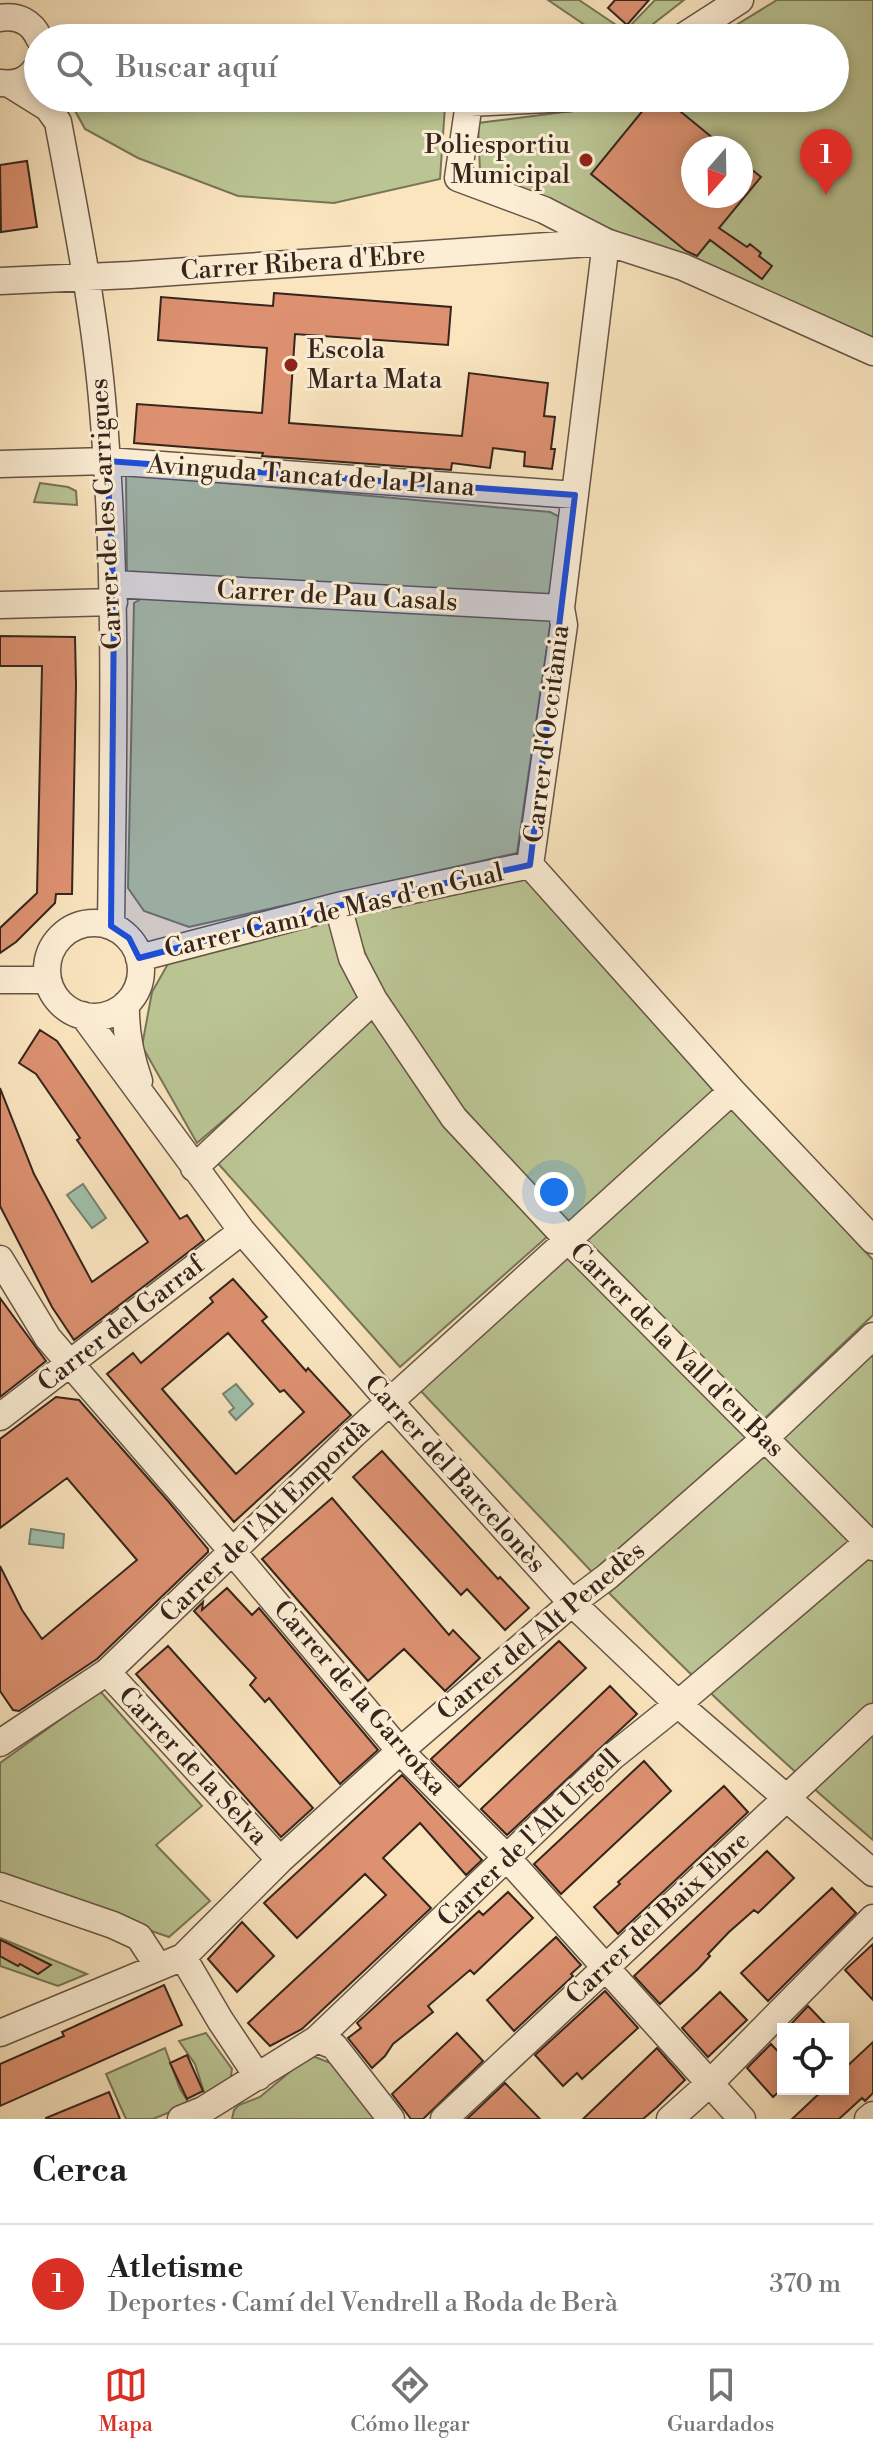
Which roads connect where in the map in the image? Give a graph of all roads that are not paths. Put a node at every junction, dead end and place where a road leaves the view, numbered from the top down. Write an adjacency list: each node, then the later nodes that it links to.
1 (740, 0): 4 (street)
2 (3, 12): 3 (street)
3 (29, 24)
4 (703, 24)
5 (52, 112): 8 (street, Carrer de les Garrigues)
6 (468, 112): 7 (street)
7 (606, 242): 8 (street, Carrer Ribera d'Ebre); 10 (street); 13 (street, Carrer d'Occitània)
8 (87, 275): 9 (street, Carrer Ribera d'Ebre); 11 (street, Carrer de les Garrigues)
9 (0, 281)
10 (873, 352)
11 (107, 461): 12 (street, Avinguda Tancat de la Plana); 13 (street, Avinguda Tancat de la Plana); 14 (street, Carrer de les Garrigues)
12 (0, 464)
13 (574, 504): 16 (street, Carrer d'Occitània)
14 (114, 593): 15 (street, Carrer de Pau Casals); 16 (street, Carrer de Pau Casals); 19 (street, Carrer de les Garrigues)
15 (0, 605)
16 (561, 608): 17 (street, Carrer d'Occitània)
17 (530, 865): 18 (street, Carrer Camí de Mas d'en Gual); 26 (street, Carrer d'Occitània)
18 (338, 906): 20 (street, Carrer Camí de Mas d'en Gual); 23 (street, Carrer de la Vall d'en Bas)
19 (111, 926): 20 (street); 22 (street)
20 (139, 958): 24 (street)
21 (0, 980): 22 (street)
22 (48, 980): 25 (street)
23 (374, 1000): 28 (street); 30 (street, Carrer de la Vall d'en Bas)
24 (126, 1004): 25 (street); 27 (street, Carrer del Barcelonès)
25 (83, 1015): 27 (street, Carrer del Barcelonès)
26 (732, 1091): 30 (street, Carrer de l'Alt Empordà); 31 (street, Carrer d'Occitània)
27 (147, 1103): 28 (street, Carrer del Barcelonès)
28 (194, 1168): 29 (street, Carrer del Barcelonès)
29 (242, 1231): 34 (street, Carrer del Garraf); 35 (street, Carrer del Barcelonès)
30 (567, 1239): 35 (street, Carrer de l'Alt Empordà); 37 (street, Carrer de la Vall d'en Bas)
31 (873, 1240)
32 (0, 1259): 34 (street, Carrer de la Garrotxa)
33 (873, 1336): 37 (street, Carrer del Alt Penedès)
34 (70, 1365): 36 (street, Carrer del Garraf); 39 (street, Carrer de la Garrotxa)
35 (390, 1402): 39 (street, Carrer de l'Alt Empordà); 40 (street, Carrer del Barcelonès)
36 (0, 1417)
37 (764, 1439): 38 (street, Carrer de la Vall d'en Bas); 40 (street, Carrer del Alt Penedès)
38 (870, 1544): 42 (street, Carrer de l'Alt Urgell)
39 (233, 1552): 41 (street, Carrer de l'Alt Empordà); 45 (street, Carrer de la Garrotxa)
40 (572, 1603): 42 (street, Carrer del Barcelonès); 45 (street, Carrer del Alt Penedès)
41 (107, 1672): 44 (street, Carrer de l'Alt Empordà); 48 (street, Carrer de la Selva)
42 (678, 1704): 46 (street, Carrer del Barcelonès); 47 (street, Carrer de l'Alt Urgell)
43 (873, 1717): 46 (street, Carrer del Baix Ebre)
44 (4, 1731)
45 (400, 1751): 47 (street, Carrer de la Garrotxa); 48 (street, Carrer del Alt Penedès)
46 (785, 1798): 49 (street, Carrer del Barcelonès); 54 (street, Carrer del Baix Ebre)
47 (507, 1858): 54 (street, Carrer de la Garrotxa); 56 (street, Carrer de l'Alt Urgell)
48 (280, 1860): 52 (street, Carrer del Alt Penedès)
49 (873, 1873)
50 (0, 1886): 53 (street)
51 (873, 1918): 58 (street)
52 (183, 1957): 53 (street, Carrer del Alt Penedès); 57 (street)
53 (158, 1966): 55 (street, Carrer del Alt Penedès)
54 (607, 1967): 58 (street, Carrer de la Garrotxa); 62 (street, Carrer del Baix Ebre)
55 (0, 2033)
56 (317, 2039): 57 (street, Carrer de l'Alt Urgell); 61 (street)
57 (258, 2077): 60 (street, Carrer de l'Alt Urgell)
58 (710, 2083): 63 (street); 64 (street, Carrer de la Garrotxa)
59 (873, 2115): 65 (street)
60 (197, 2116)
61 (391, 2119)
62 (444, 2119)
63 (670, 2119)
64 (742, 2119)
65 (868, 2119)

